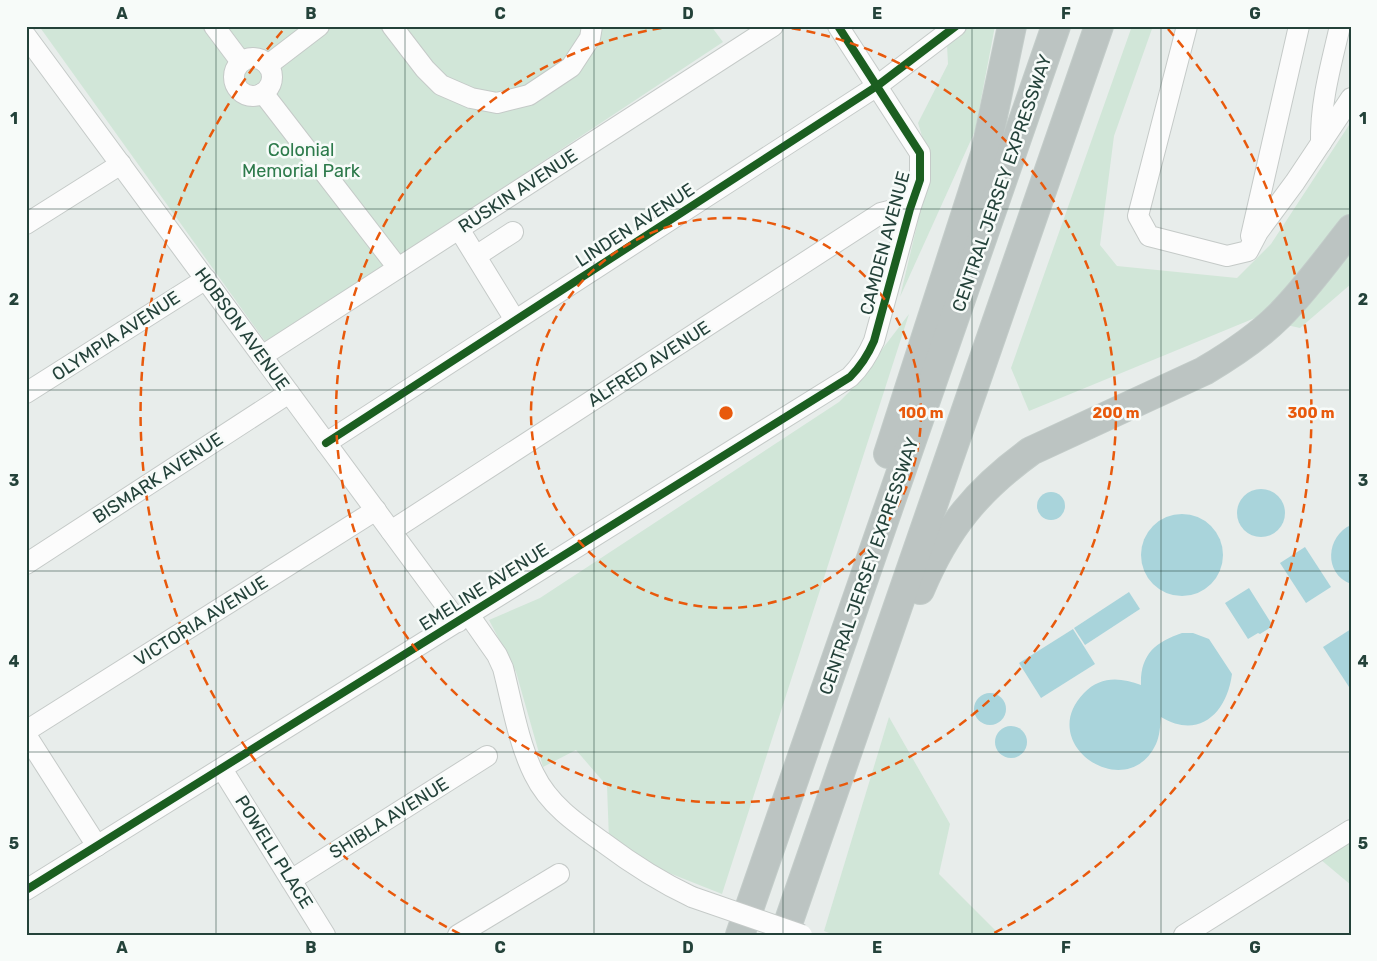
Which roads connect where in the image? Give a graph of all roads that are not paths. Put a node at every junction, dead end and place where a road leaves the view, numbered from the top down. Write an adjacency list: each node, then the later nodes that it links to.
1 (214, 26): 15 (street)
2 (319, 26): 16 (street)
3 (392, 26): 4 (street)
4 (592, 26)
5 (773, 26): 24 (street, RUSKIN AVENUE)
6 (838, 26): 17 (street, CAMDEN AVENUE)
7 (956, 26): 17 (street, LINDEN AVENUE)
8 (1012, 26): 42 (highway)
9 (1100, 26): 45 (highway)
10 (1187, 26): 27 (street)
11 (1299, 26): 27 (street)
12 (1340, 26): 20 (street)
13 (1054, 32): 42 (highway, CENTRAL JERSEY EXPRESSWAY)
14 (29, 46): 21 (street, HOBSON AVENUE)
15 (241, 62): 16 (street); 18 (street)
16 (268, 65): 18 (street)
17 (877, 86): 22 (street, CAMDEN AVENUE); 31 (street, LINDEN AVENUE)
18 (263, 93): 29 (street)
19 (1351, 98): 20 (street)
20 (1321, 143): 27 (street)
21 (121, 164): 23 (street); 30 (street, HOBSON AVENUE)
22 (910, 209): 32 (street, CAMDEN AVENUE); 38 (street, ALFRED AVENUE)
23 (26, 224)
24 (459, 229): 28 (street); 29 (street, RUSKIN AVENUE)
25 (1351, 229): 45 (highway)
26 (513, 232): 28 (street)
27 (1248, 251)
28 (476, 256): 31 (street)
29 (398, 268): 33 (street, RUSKIN AVENUE)
30 (206, 279): 33 (street, HOBSON AVENUE); 35 (street, OLYMPIA AVENUE)
31 (515, 320): 36 (street, LINDEN AVENUE)
32 (874, 341): 40 (street, EMELINE AVENUE)
33 (262, 356): 34 (street, HOBSON AVENUE)
34 (289, 392): 36 (street, HOBSON AVENUE); 39 (street, BISMARK AVENUE)
35 (26, 393)
36 (326, 443): 37 (street, HOBSON AVENUE)
37 (376, 510): 38 (street, HOBSON AVENUE); 41 (street, VICTORIA AVENUE)
38 (391, 531): 40 (street, HOBSON AVENUE)
39 (26, 564)
40 (463, 618): 44 (street, EMELINE AVENUE); 55 (street, HOBSON AVENUE, bridge)
41 (26, 733): 47 (street)
42 (810, 734): 53 (highway, CENTRAL JERSEY EXPRESSWAY)
43 (487, 756): 49 (street, SHIBLA AVENUE)
44 (222, 769): 47 (street, EMELINE AVENUE); 49 (street, POWELL PLACE)
45 (826, 815): 54 (highway)
46 (1351, 830): 56 (street)
47 (97, 846): 50 (street, EMELINE AVENUE)
48 (559, 874): 52 (street)
49 (291, 880): 51 (street, POWELL PLACE)
50 (26, 890)
51 (326, 935)
52 (458, 935)
53 (740, 935)
54 (784, 935)
55 (802, 935)
56 (1184, 935)

